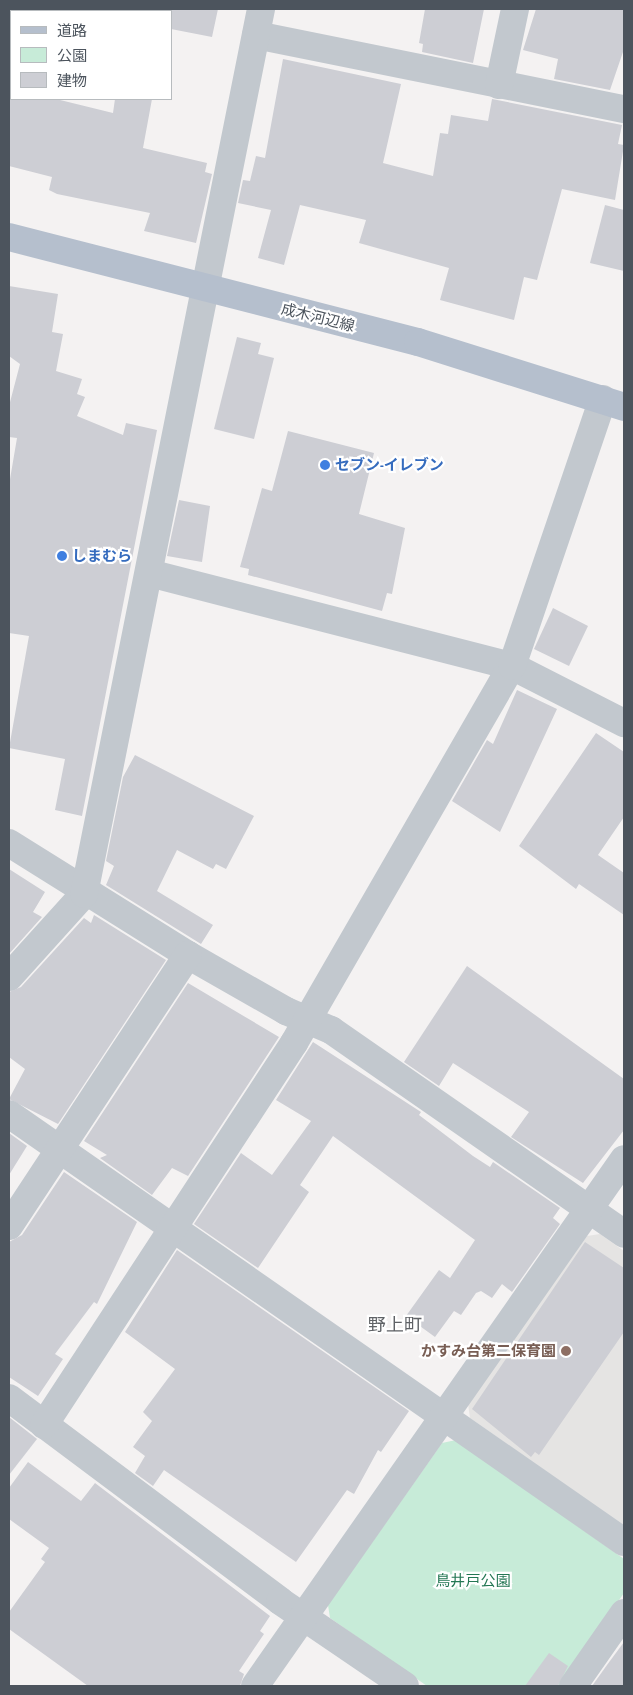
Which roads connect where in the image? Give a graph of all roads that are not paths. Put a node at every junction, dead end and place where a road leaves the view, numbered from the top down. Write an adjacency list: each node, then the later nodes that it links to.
1 (261, 9): 3 (street)
2 (515, 9): 4 (street)
3 (256, 35): 4 (street); 7 (street)
4 (499, 85): 5 (street)
5 (624, 110)
6 (9, 237): 7 (main road, 成木河辺線)
7 (205, 288): 8 (main road, 成木河辺線); 9 (street)
8 (613, 403): 10 (street)
9 (149, 573): 10 (street); 13 (street)
10 (512, 666): 11 (street); 16 (street)
11 (624, 723)
12 (9, 842): 13 (street)
13 (84, 894): 14 (street); 15 (street)
14 (188, 955): 16 (street); 18 (street)
15 (9, 977)
16 (308, 1019): 20 (street); 22 (street)
17 (9, 1114): 18 (street)
18 (59, 1147): 21 (street); 22 (street)
19 (624, 1159): 20 (street)
20 (589, 1209): 23 (street); 25 (street)
21 (9, 1226)
22 (174, 1226): 25 (street); 26 (street)
23 (624, 1234)
24 (9, 1398): 26 (street)
25 (445, 1415): 27 (street); 29 (street)
26 (44, 1425): 29 (street)
27 (624, 1542)
28 (624, 1613): 32 (street)
29 (304, 1616): 30 (street); 31 (street)
30 (255, 1686)
31 (406, 1686)
32 (573, 1686)

